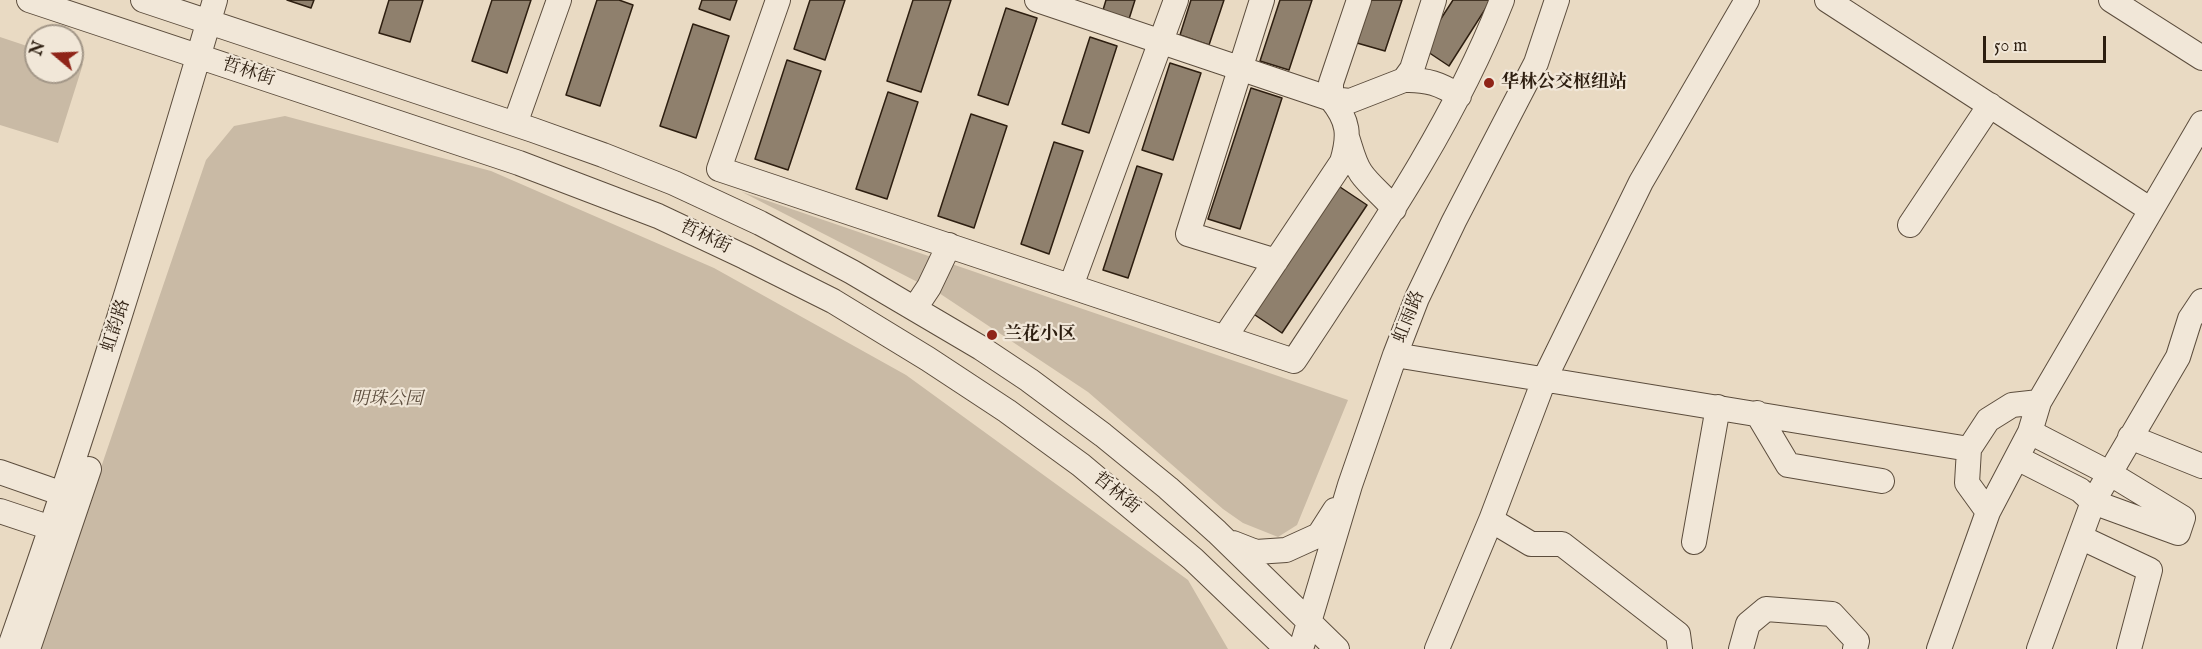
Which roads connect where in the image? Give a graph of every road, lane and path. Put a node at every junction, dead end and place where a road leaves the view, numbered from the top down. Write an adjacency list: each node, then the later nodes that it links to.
1 (29, 0): 20 (street, 哲林街)
2 (143, 0): 17 (street, 哲林街)
3 (232, 0): 17 (street, 虹韵路)
4 (559, 0): 27 (street)
5 (778, 0): 33 (street)
6 (1037, 0): 16 (street)
7 (1176, 0): 18 (street)
8 (1262, 0): 21 (street)
9 (1359, 0): 25 (street)
10 (1434, 0): 22 (street)
11 (1502, 0): 23 (street)
12 (1557, 0): 39 (street, 虹雨路)
13 (1747, 0): 40 (street)
14 (1827, 0): 26 (street)
15 (2111, 0): 19 (street)
16 (1088, 8): 18 (street)
17 (216, 16): 20 (street, 虹韵路); 27 (street, 哲林街)
18 (1162, 42): 21 (street); 35 (street)
19 (2202, 58)
20 (206, 59): 53 (street, 虹韵路); 64 (street, 虹韵路); 65 (street, 哲林街)
21 (1239, 68): 25 (street); 34 (street)
22 (1404, 80): 23 (street); 24 (street)
23 (1459, 96): 30 (street)
24 (1361, 98): 25 (street); 29 (street)
25 (1331, 99): 29 (street)
26 (1990, 105): 31 (street); 32 (street)
27 (515, 124): 37 (street, 哲林街)
28 (2200, 130): 31 (street)
29 (1347, 132): 30 (street); 34 (street)
30 (1394, 209): 38 (street)
31 (2151, 210): 41 (street)
32 (1910, 225)
33 (949, 245): 35 (street); 37 (street)
34 (1276, 261): 38 (street)
35 (1071, 286): 38 (street)
36 (2202, 301): 45 (street)
37 (915, 308): 60 (street, 哲林街)
38 (1225, 337)
39 (1395, 355): 40 (street); 52 (street, 虹雨路)
40 (1544, 380): 42 (street); 57 (street)
41 (2039, 402): 44 (street); 46 (street)
42 (1718, 407): 43 (street); 61 (street)
43 (1757, 413): 46 (street); 51 (street)
44 (2030, 432): 47 (street); 50 (street)
45 (2130, 437): 48 (street); 50 (street)
46 (1969, 449): 56 (street)
47 (2017, 458): 54 (street); 56 (street)
48 (2202, 466)
49 (0, 472): 53 (street)
50 (2109, 473): 54 (street); 54 (street)
51 (1882, 481)
52 (1350, 485): 60 (street); 62 (street, 虹雨路)
53 (63, 494): 58 (street, 虹韵路)
54 (2092, 502): 59 (street)
55 (0, 511): 58 (street)
56 (1988, 512): 72 (street)
57 (1491, 520): 68 (street); 69 (street)
58 (51, 528): 63 (street, 虹韵路)
59 (2080, 537): 73 (street); 74 (street)
60 (1224, 538): 62 (street, 哲林街)
61 (1694, 542)
62 (1310, 622): 66 (street, 虹雨路); 67 (street, 哲林街)
63 (9, 649)
64 (28, 649)
65 (1287, 649)
66 (1301, 649)
67 (1337, 649)
68 (1437, 649)
69 (1680, 649)
70 (1741, 649): 71 (street)
71 (1855, 649)
72 (1939, 649)
73 (2039, 649)
74 (2129, 649)

